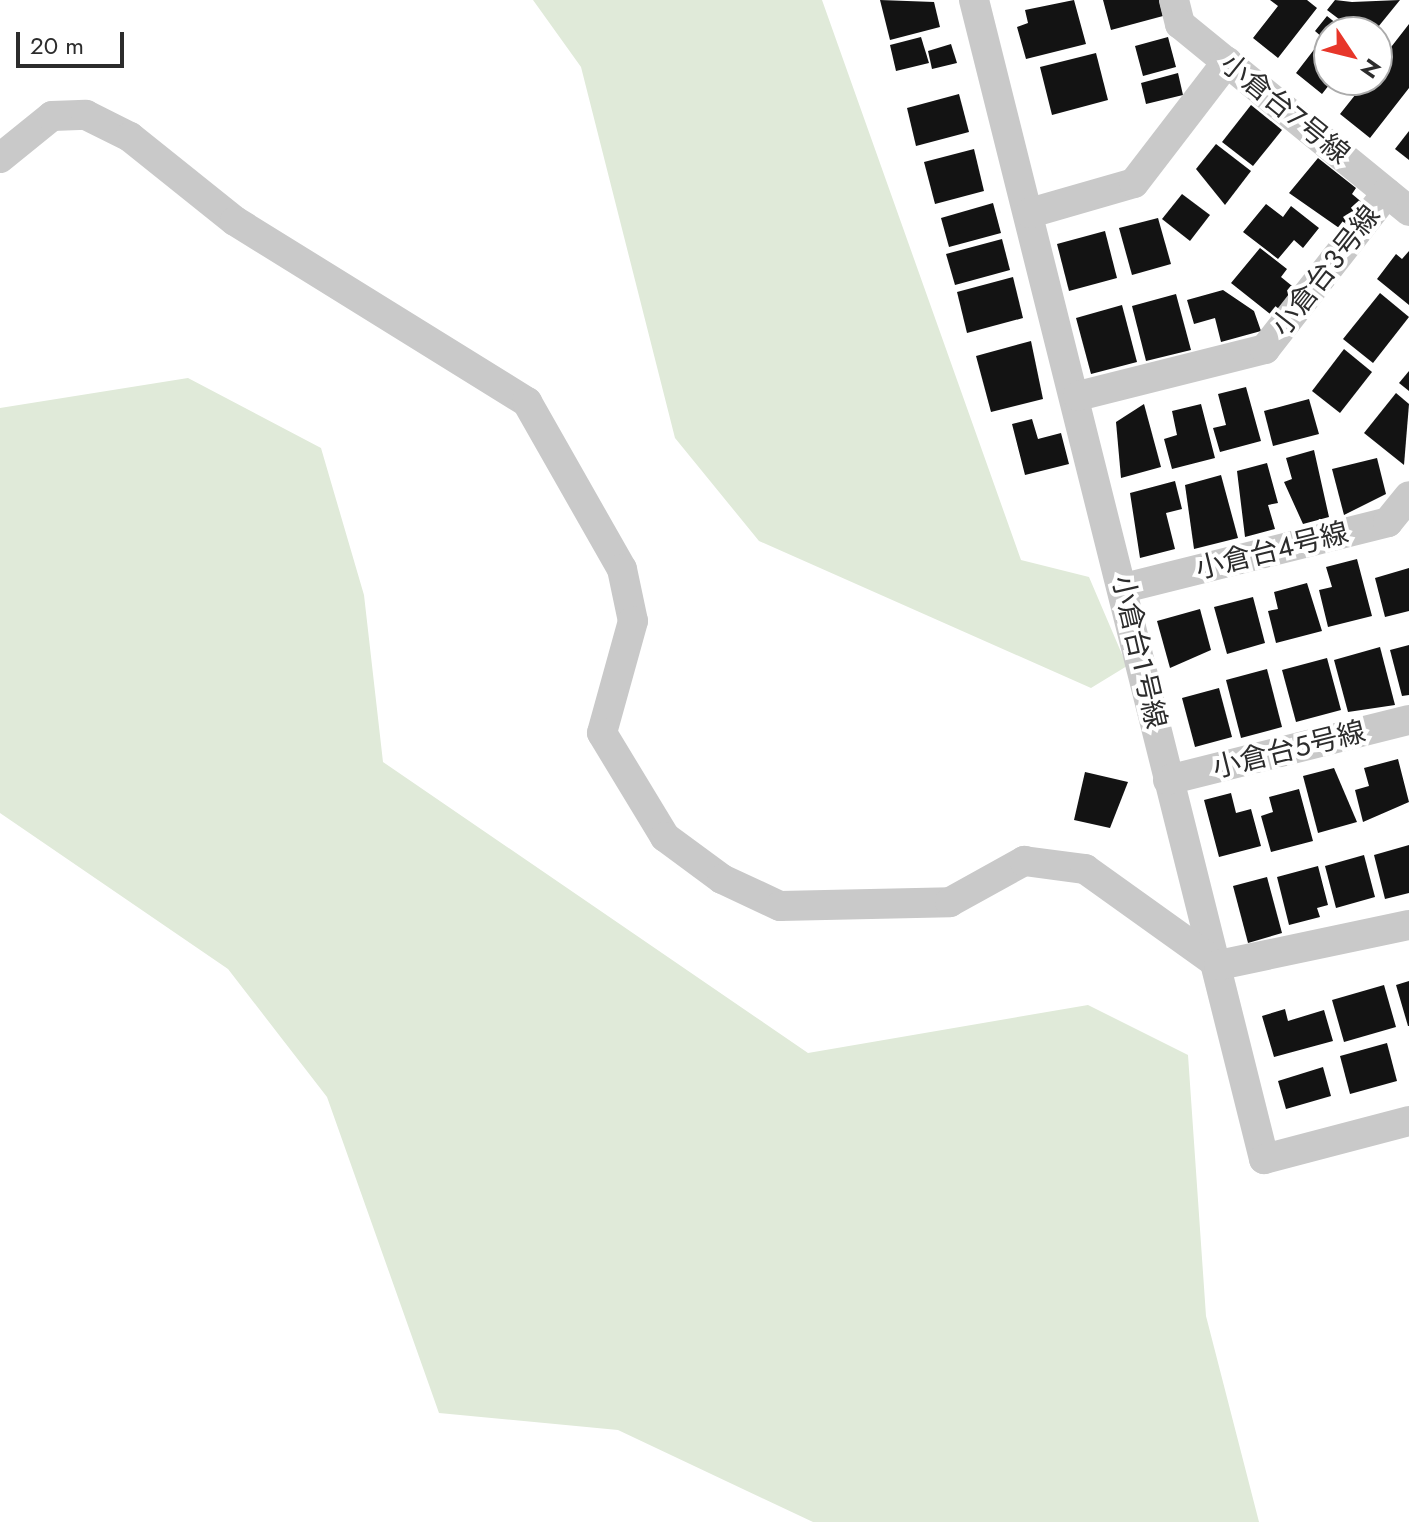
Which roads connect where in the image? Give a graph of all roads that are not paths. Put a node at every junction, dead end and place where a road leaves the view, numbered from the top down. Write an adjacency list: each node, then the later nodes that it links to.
1 (974, 0): 6 (street, 小倉台１号線)
2 (1174, 0): 3 (street, 小倉台７号線)
3 (1227, 62): 5 (street, 小倉台７号線); 6 (street)
4 (0, 158): 13 (street)
5 (1398, 202): 7 (street, 小倉台３号線)
6 (1030, 213): 7 (street, 小倉台１号線)
7 (1078, 396): 9 (street, 小倉台１号線)
8 (1409, 496): 9 (street, 小倉台４号線)
9 (1124, 588): 11 (street, 小倉台１号線)
10 (1409, 720): 11 (street, 小倉台５号線)
11 (1168, 780): 13 (street, 小倉台１号線)
12 (1409, 925): 13 (street)
13 (1219, 965): 14 (street, 小倉台１号線)
14 (1409, 1121)

